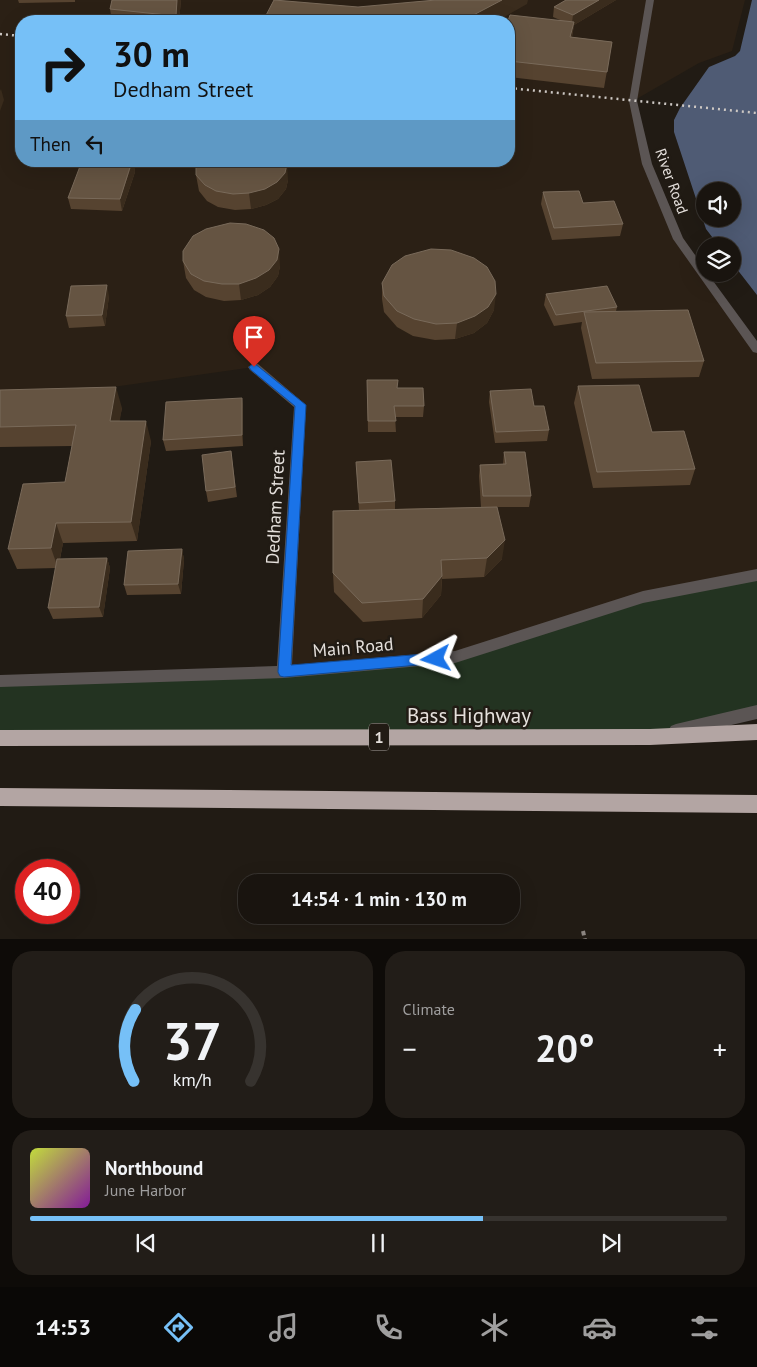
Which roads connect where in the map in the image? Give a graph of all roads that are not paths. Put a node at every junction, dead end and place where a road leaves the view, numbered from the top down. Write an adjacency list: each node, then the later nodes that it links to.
1 (650, 0): 2 (street, River Road)
2 (757, 349)
3 (254, 367): 5 (street, Dedham Street)
4 (757, 575): 5 (street, Main Road)
5 (284, 672): 6 (street, Main Road)
6 (0, 681)
7 (757, 712): 9 (street)
8 (757, 732): 9 (highway, Bass Highway / 1)
9 (650, 737): 10 (highway, Bass Highway / 1)
10 (0, 738)
11 (757, 796): 13 (street)
12 (0, 797): 13 (highway)
13 (601, 804): 14 (highway)
14 (757, 804)

